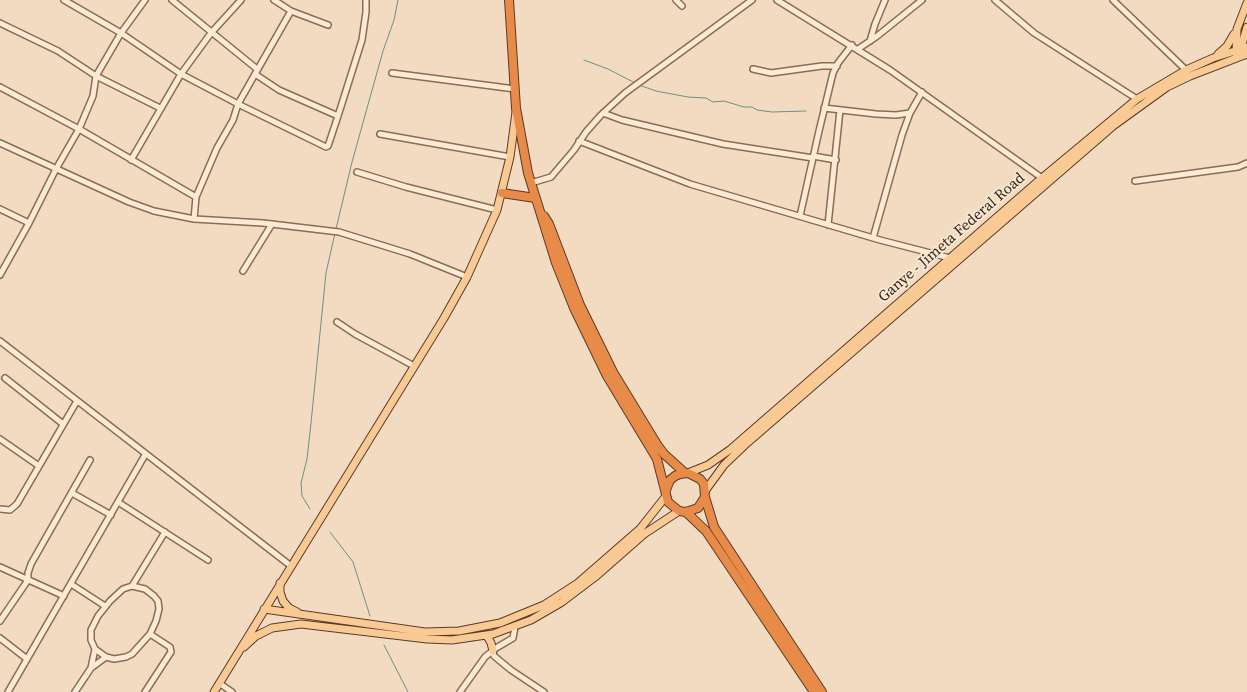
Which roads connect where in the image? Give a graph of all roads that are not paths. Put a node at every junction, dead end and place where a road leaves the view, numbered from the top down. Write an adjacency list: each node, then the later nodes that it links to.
1 (64, 0): 22 (street)
2 (145, 0): 22 (street)
3 (172, 0): 23 (street)
4 (242, 0): 23 (street)
5 (274, 0): 17 (street)
6 (366, 0): 47 (street)
7 (509, 0): 37 (highway)
8 (676, 0): 16 (street)
9 (752, 0): 45 (street)
10 (777, 0): 25 (street)
11 (885, 0): 24 (street)
12 (922, 0): 24 (street)
13 (995, 0): 39 (street)
14 (1112, 0): 31 (street)
15 (1247, 3): 21 (main road)
16 (682, 6)
17 (292, 11): 19 (street); 32 (street)
18 (0, 23): 35 (street)
19 (328, 25)
20 (1247, 27): 27 (main road)
21 (1237, 29): 27 (main road); 28 (main road)
22 (120, 33): 34 (street); 35 (street)
23 (211, 33): 32 (street); 34 (street)
24 (870, 41): 26 (street)
25 (852, 45): 26 (street); 29 (street)
26 (858, 49): 38 (street)
27 (1241, 52): 28 (main road, Ganye - Jimeta Federal Road); 91 (main road, Ganye - Jimeta Federal Road)
28 (1213, 58): 31 (main road, Ganye - Jimeta Federal Road)
29 (836, 66): 30 (street); 43 (street)
30 (753, 70)
31 (1186, 70): 39 (main road, Ganye - Jimeta Federal Road)
32 (256, 71): 40 (street); 47 (street)
33 (392, 73): 37 (street)
34 (181, 74): 40 (street); 41 (street)
35 (96, 76): 41 (street); 48 (street)
36 (0, 87): 48 (street)
37 (514, 89): 42 (highway)
38 (922, 92): 46 (street); 59 (street)
39 (1137, 99): 59 (main road, Ganye - Jimeta Federal Road)
40 (238, 104): 47 (street); 63 (street)
41 (160, 108): 54 (street)
42 (516, 108): 52 (main road); 61 (highway)
43 (824, 108): 44 (street); 53 (street)
44 (840, 110): 46 (street); 55 (street)
45 (603, 113): 50 (street); 53 (street)
46 (910, 113): 73 (street)
47 (338, 116)
48 (79, 129): 54 (street); 57 (street)
49 (380, 134): 52 (street)
50 (579, 142): 61 (street); 68 (street)
51 (0, 143): 57 (street)
52 (510, 157): 62 (main road)
53 (813, 157): 55 (street); 68 (street)
54 (131, 160): 63 (street)
55 (836, 160): 72 (street)
56 (1247, 163): 60 (street)
57 (56, 169): 69 (street); 70 (street)
58 (357, 172): 67 (street)
59 (1042, 178): 74 (main road, Ganye - Jimeta Federal Road)
60 (1135, 181)
61 (531, 183): 64 (highway)
62 (502, 193): 64 (highway); 67 (main road)
63 (196, 197): 69 (street)
64 (535, 198): 65 (highway)
65 (538, 206): 88 (highway); 90 (highway)
66 (0, 209): 70 (street)
67 (497, 210): 77 (main road)
68 (800, 216): 72 (street)
69 (194, 219): 71 (street)
70 (29, 224): 76 (street)
71 (272, 224): 75 (street); 77 (street)
72 (828, 224): 73 (street)
73 (873, 238): 74 (street)
74 (950, 258): 88 (main road, Ganye - Jimeta Federal Road)
75 (243, 271)
76 (0, 272)
77 (467, 277): 80 (main road)
78 (337, 322): 80 (street)
79 (0, 341): 82 (street)
80 (414, 366): 98 (main road)
81 (5, 378): 83 (street)
82 (76, 401): 83 (street); 85 (street)
83 (63, 424): 87 (street)
84 (0, 440): 87 (street)
85 (145, 454): 92 (street); 98 (street)
86 (90, 460): 89 (street)
87 (39, 466): 93 (street)
88 (687, 473): 90 (highway); 91 (highway)
89 (72, 493): 95 (street); 100 (street)
90 (666, 493): 94 (highway); 107 (main road)
91 (705, 494): 94 (highway); 130 (highway)
92 (118, 502): 95 (street); 96 (street)
93 (0, 509)
94 (682, 512): 109 (main road); 129 (highway)
95 (110, 515): 102 (street)
96 (165, 532): 97 (street); 103 (street)
97 (208, 560)
98 (291, 566): 101 (main road)
99 (0, 567): 100 (street)
100 (28, 580): 104 (street); 108 (street)
101 (280, 583): 106 (main road); 107 (main road)
102 (71, 584): 104 (street); 105 (street)
103 (132, 586): 105 (street); 110 (street)
104 (64, 596): 117 (street)
105 (106, 606): 113 (street)
106 (264, 609): 107 (main road); 115 (main road)
107 (304, 615)
108 (0, 621)
109 (515, 627): 111 (main road); 114 (street)
110 (150, 634): 116 (street); 123 (street)
111 (487, 636): 114 (main road); 115 (main road)
112 (0, 638): 117 (street)
113 (95, 649): 116 (street); 118 (street)
114 (493, 651): 120 (street); 126 (street)
115 (239, 652): 119 (main road)
116 (106, 657): 118 (street)
117 (27, 659): 121 (street)
118 (91, 668): 122 (street)
119 (219, 683): 124 (main road); 125 (street)
120 (536, 686): 127 (street); 128 (street)
121 (8, 692)
122 (75, 692)
123 (145, 692)
124 (214, 692)
125 (232, 692)
126 (460, 692)
127 (532, 692)
128 (544, 692)
129 (814, 692)
130 (822, 692)

